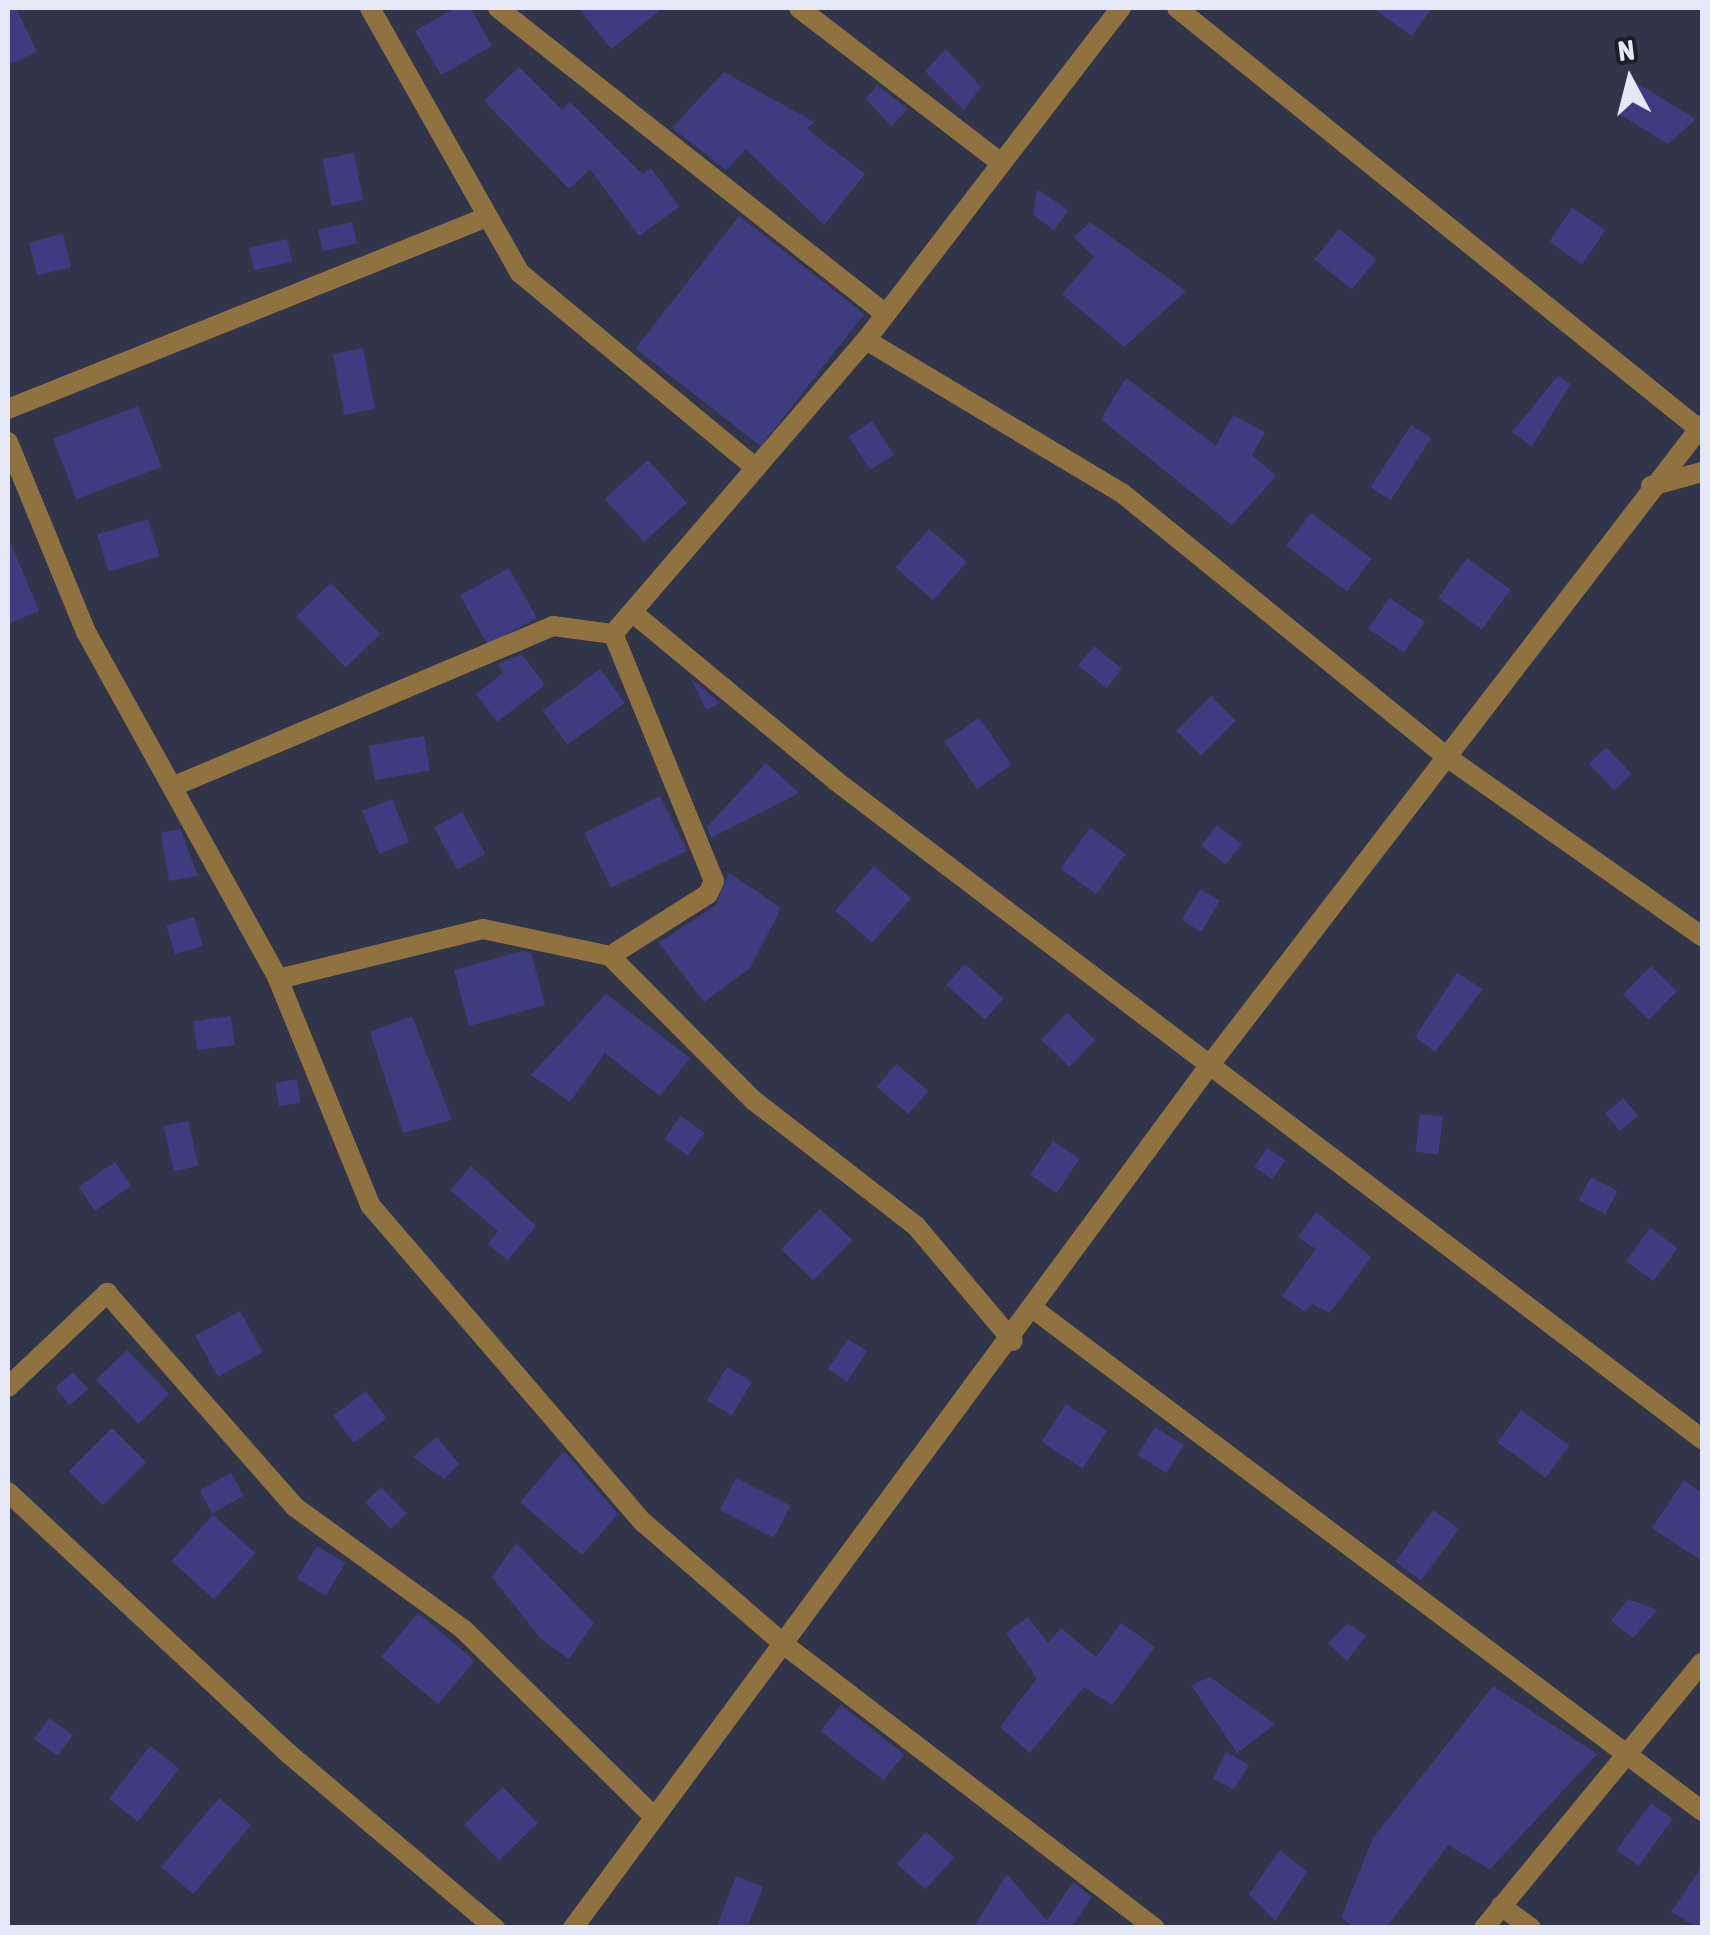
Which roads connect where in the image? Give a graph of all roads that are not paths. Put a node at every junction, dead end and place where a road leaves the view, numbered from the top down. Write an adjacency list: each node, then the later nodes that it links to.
1 (370, 8): 7 (street)
2 (498, 8): 8 (street)
3 (799, 8): 6 (street)
4 (1121, 8): 6 (street)
5 (1176, 8): 11 (street)
6 (1001, 162): 8 (street)
7 (482, 219): 10 (street); 13 (street)
8 (884, 313): 9 (street)
9 (866, 340): 13 (street); 18 (street)
10 (8, 409)
11 (1701, 427): 15 (street)
12 (8, 442): 19 (street)
13 (756, 468): 16 (street)
14 (1702, 472): 15 (street)
15 (1649, 486): 18 (street)
16 (632, 612): 17 (street); 23 (street)
17 (613, 634): 19 (street); 21 (street)
18 (1444, 755): 20 (street); 23 (street)
19 (172, 787): 22 (street)
20 (1702, 936)
21 (610, 956): 22 (street); 25 (street)
22 (278, 979): 29 (street)
23 (1212, 1062): 24 (street); 27 (street)
24 (1036, 1310): 25 (street); 31 (street)
25 (1013, 1341): 29 (street)
26 (8, 1386): 33 (street)
27 (1702, 1440)
28 (8, 1492): 35 (street)
29 (786, 1646): 33 (street); 37 (street)
30 (1702, 1663): 31 (street)
31 (1625, 1756): 32 (street); 34 (street)
32 (1702, 1810)
33 (655, 1818): 36 (street)
34 (1501, 1906): 38 (street); 39 (street)
35 (495, 1928)
36 (573, 1928)
37 (1155, 1928)
38 (1484, 1928)
39 (1532, 1928)

